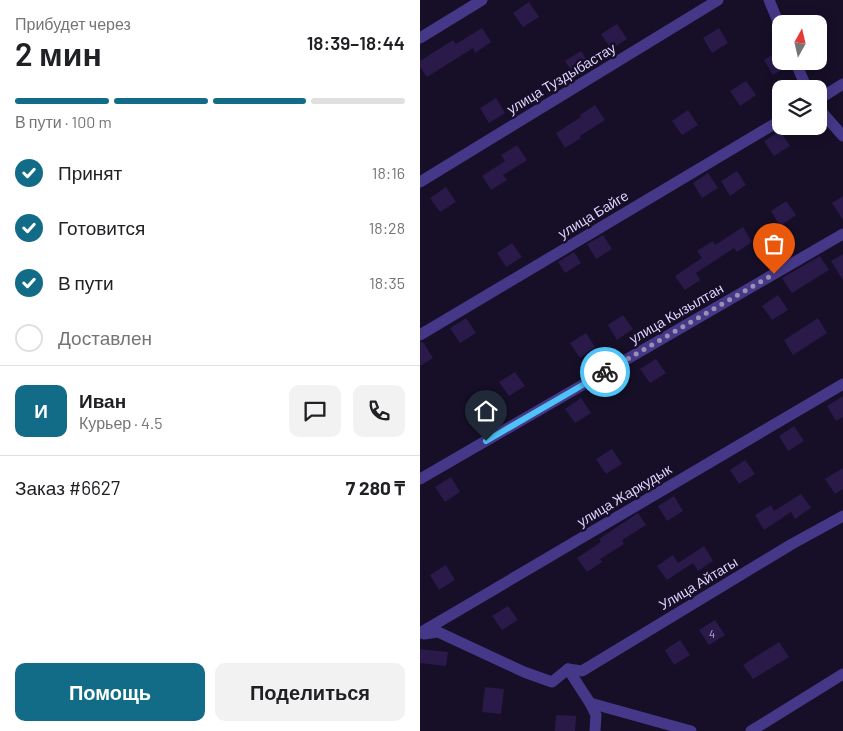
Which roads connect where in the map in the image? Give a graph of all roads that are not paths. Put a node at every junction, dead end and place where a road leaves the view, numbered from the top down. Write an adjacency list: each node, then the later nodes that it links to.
1 (482, 0): 5 (street)
2 (718, 0): 11 (street, улица Туздыбастау)
3 (769, 0): 4 (street)
4 (775, 15)
5 (420, 38)
6 (843, 84): 7 (street)
7 (827, 93)
8 (827, 118): 10 (street)
9 (772, 125): 13 (street, улица Байге)
10 (843, 136)
11 (420, 182)
12 (843, 234): 15 (street, улица Кызылтан)
13 (420, 335)
14 (843, 384): 17 (street, улица Жаркудык)
15 (420, 479)
16 (843, 516): 18 (street, Улица Айтагы)
17 (420, 634): 18 (street, Улица Айтагы)
18 (568, 670): 20 (street)
19 (843, 674): 23 (street)
20 (590, 703): 21 (street); 22 (street)
21 (595, 731)
22 (691, 731)
23 (751, 731)

